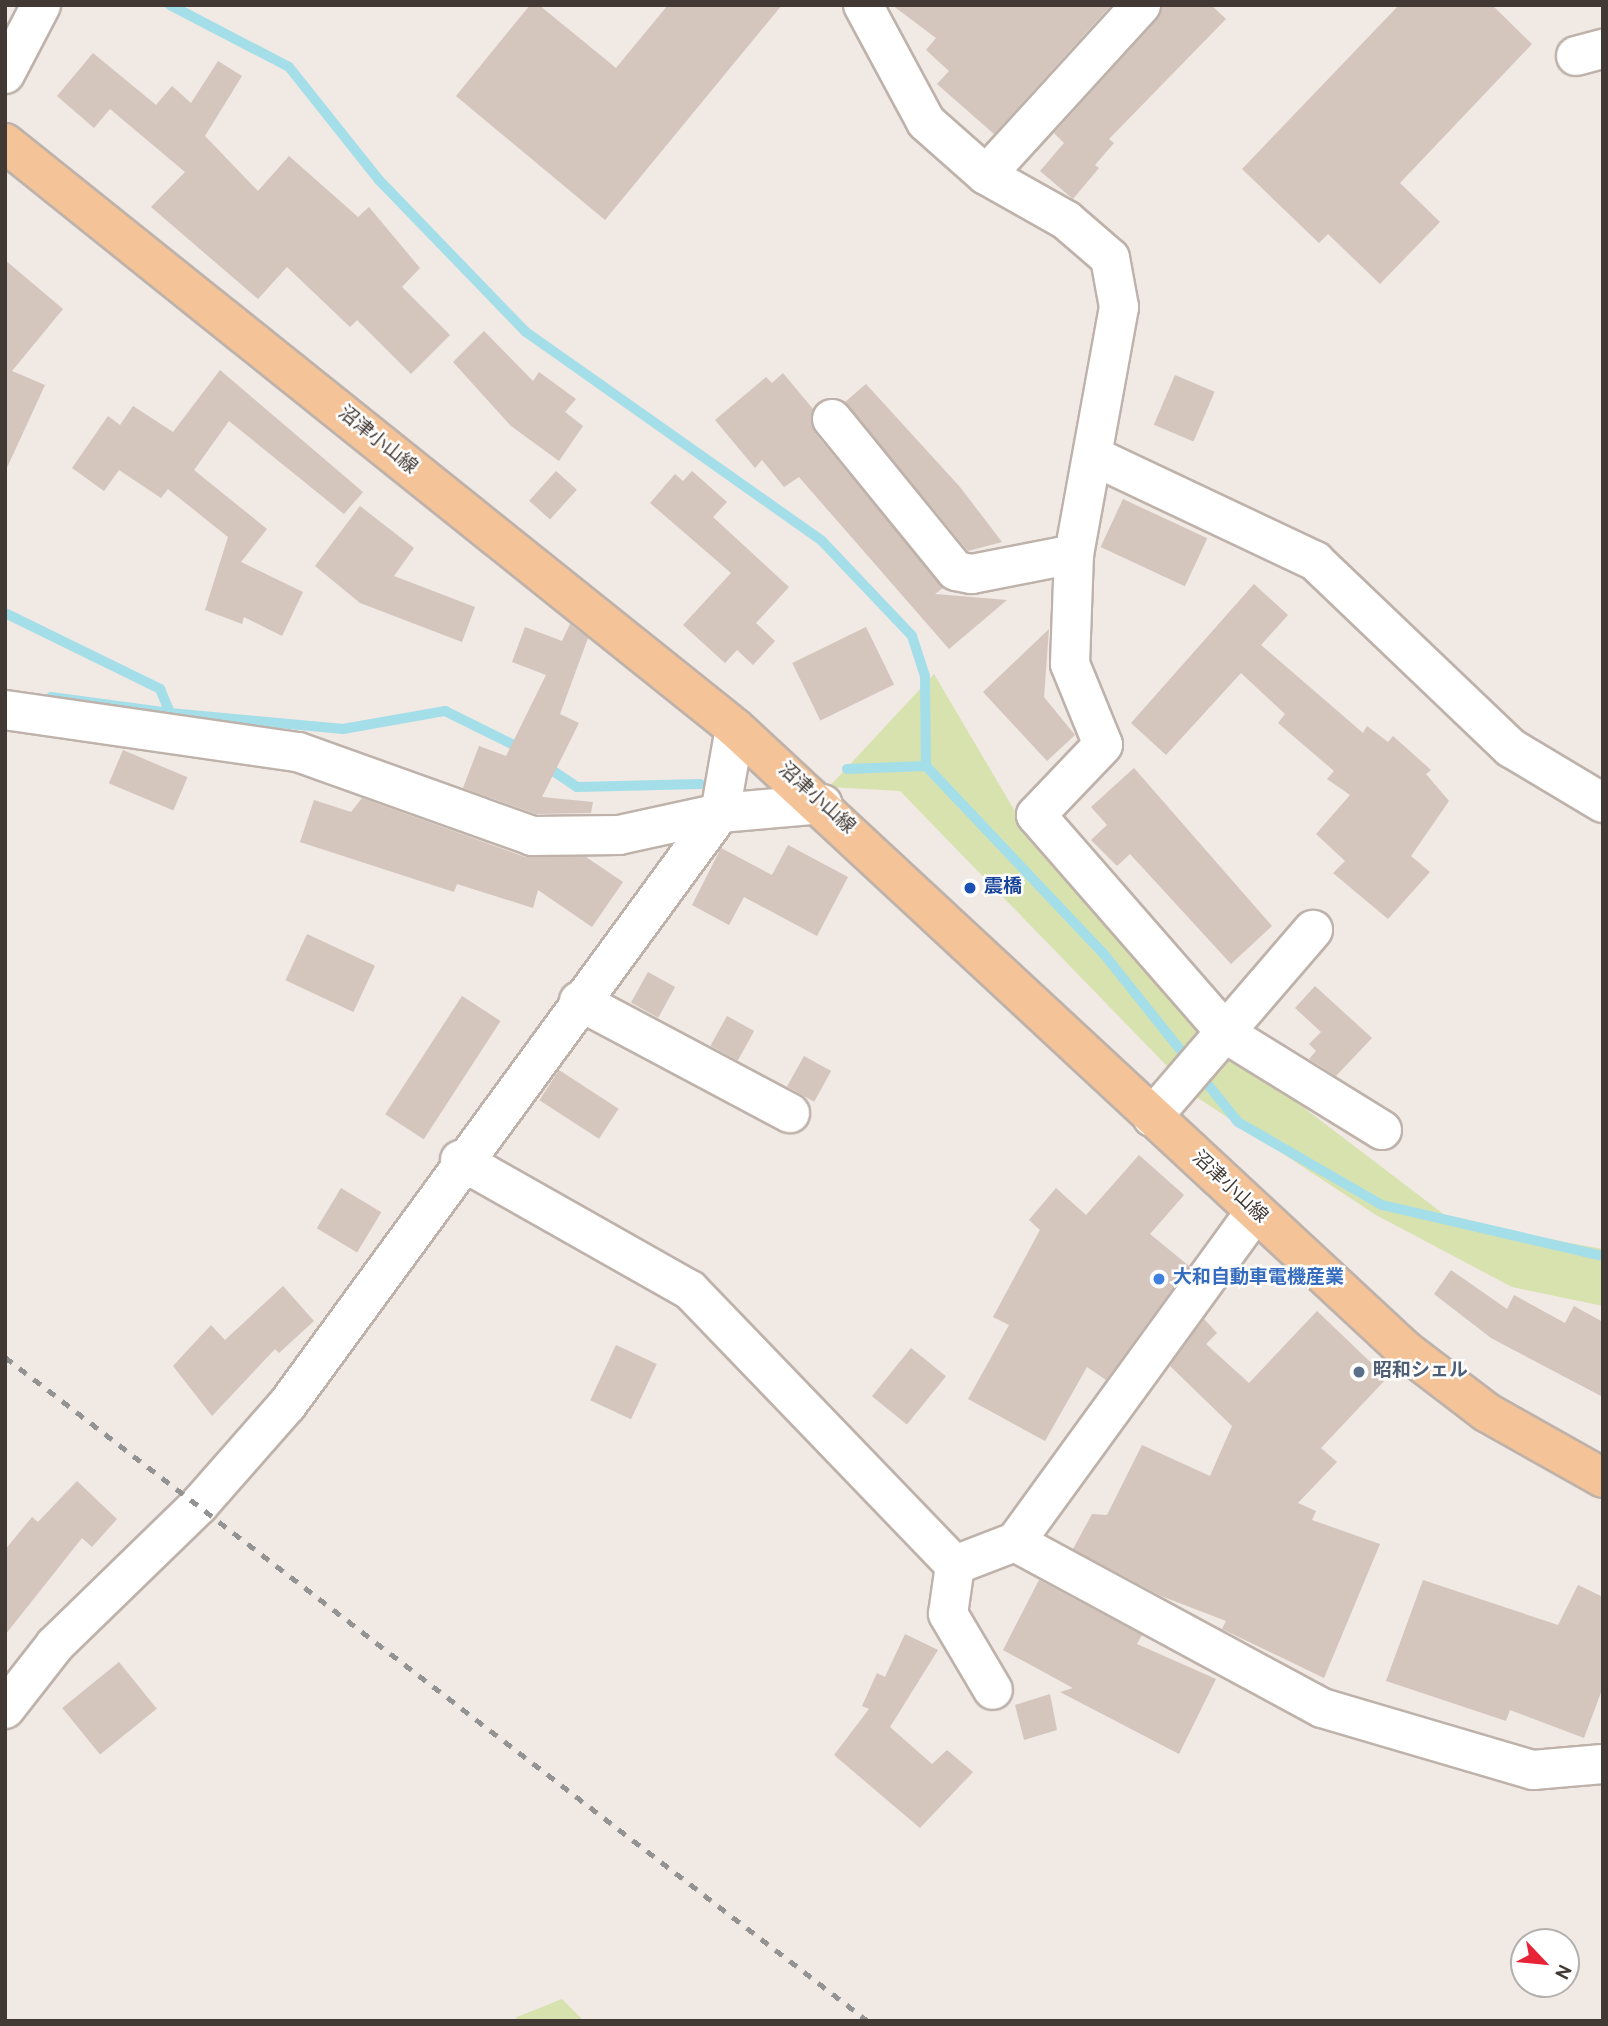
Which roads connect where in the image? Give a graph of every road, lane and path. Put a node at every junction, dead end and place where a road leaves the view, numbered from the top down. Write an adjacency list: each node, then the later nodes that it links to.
1 (41, 5): 4 (street)
2 (863, 5): 6 (street)
3 (1141, 5): 6 (street)
4 (5, 74)
5 (5, 144): 11 (main road, 沼津小山線)
6 (986, 175): 8 (street)
7 (832, 419): 9 (street)
8 (1093, 456): 9 (street); 12 (street)
9 (1074, 554): 17 (street)
10 (5, 710): 14 (street)
11 (735, 727): 13 (main road, 沼津小山線); 14 (street)
12 (1603, 803)
13 (823, 804): 14 (street); 19 (main road, 沼津小山線)
14 (720, 813): 16 (street)
15 (1313, 930): 17 (street)
16 (579, 1002): 18 (street); 21 (street)
17 (1228, 1035): 19 (street); 20 (street)
18 (790, 1114)
19 (1152, 1117): 22 (main road, 沼津小山線)
20 (1382, 1130)
21 (460, 1160): 25 (street); 27 (street)
22 (1255, 1212): 23 (main road, 沼津小山線); 24 (street)
23 (1603, 1478)
24 (1016, 1542): 25 (street); 28 (street)
25 (956, 1565): 26 (street)
26 (993, 1690)
27 (5, 1709)
28 (1603, 1764)

